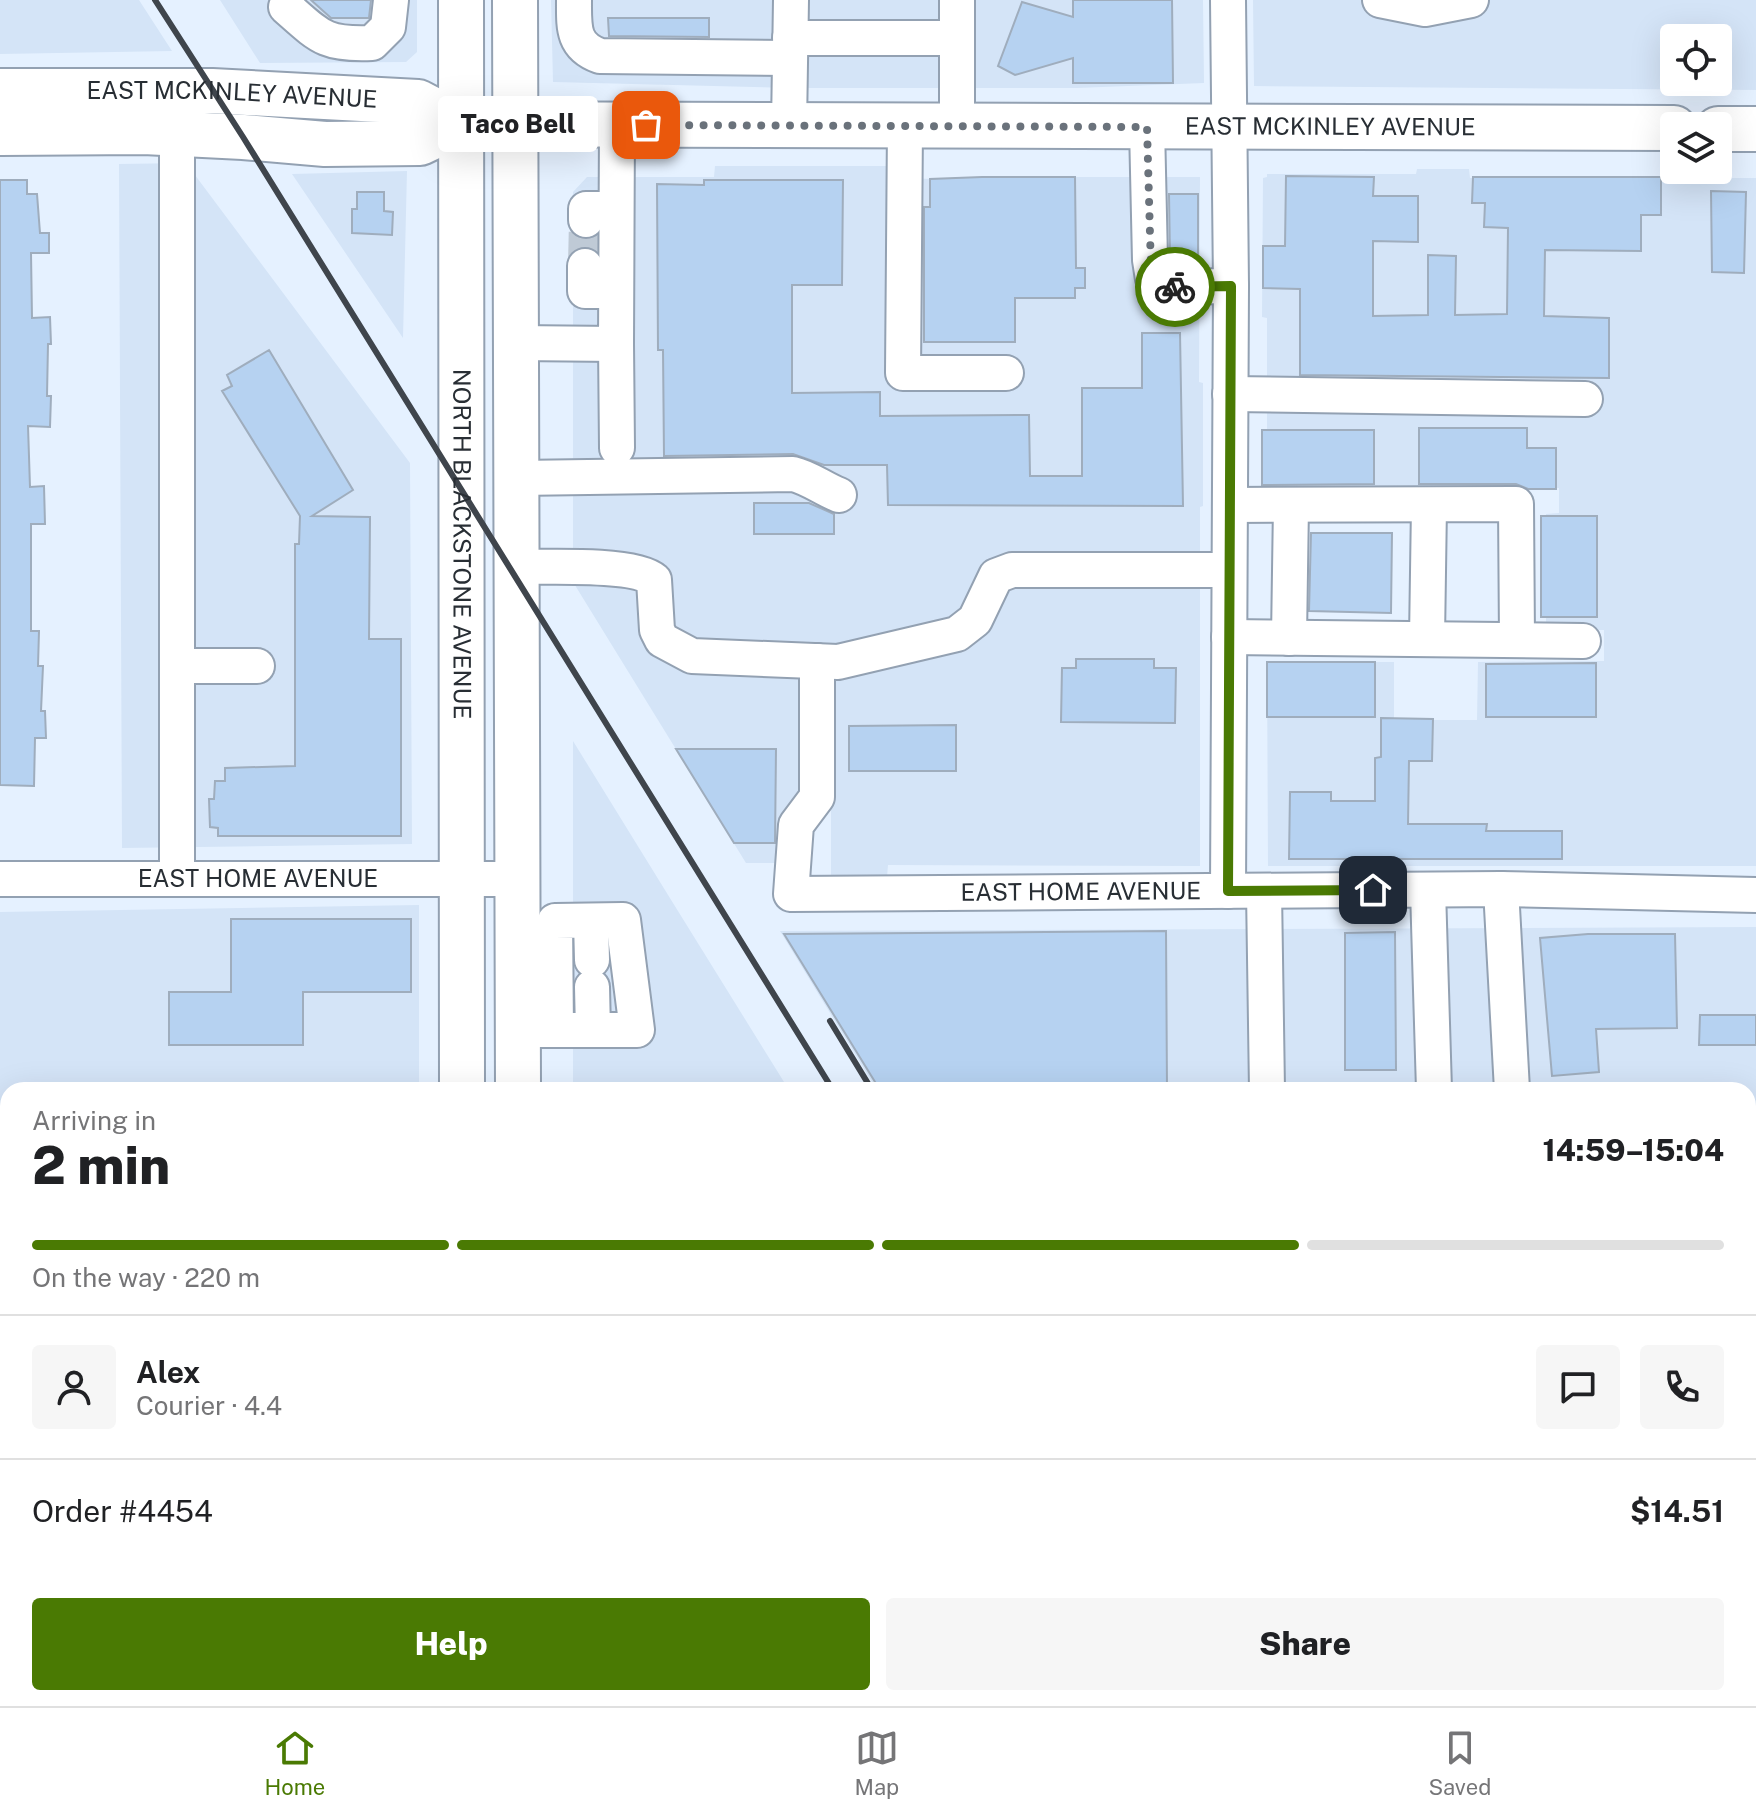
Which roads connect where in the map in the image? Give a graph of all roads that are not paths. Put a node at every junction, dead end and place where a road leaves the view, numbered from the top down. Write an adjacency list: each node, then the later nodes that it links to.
1 (391, 0): 10 (street)
2 (461, 0): 16 (main road, NORTH BLACKSTONE AVENUE)
3 (515, 0): 17 (main road)
4 (574, 0): 12 (street)
5 (791, 0): 12 (street)
6 (957, 0): 11 (street)
7 (1228, 0): 23 (street)
8 (1380, 0): 9 (street)
9 (1471, 0)
10 (286, 7)
11 (957, 38): 12 (street); 21 (street)
12 (790, 48): 19 (street)
13 (137, 90): 14 (main road, EAST MCKINLEY AVENUE); 15 (main road); 16 (main road, EAST MCKINLEY AVENUE)
14 (0, 91)
15 (0, 112)
16 (460, 124): 17 (main road, EAST MCKINLEY AVENUE); 28 (main road, EAST MCKINLEY AVENUE); 56 (main road, NORTH BLACKSTONE AVENUE)
17 (515, 124): 18 (main road, EAST MCKINLEY AVENUE); 32 (main road)
18 (617, 125): 19 (main road, EAST MCKINLEY AVENUE); 31 (street)
19 (789, 126): 20 (main road, EAST MCKINLEY AVENUE)
20 (905, 126): 21 (main road, EAST MCKINLEY AVENUE); 34 (street)
21 (957, 126): 22 (main road, EAST MCKINLEY AVENUE)
22 (1147, 127): 23 (main road, EAST MCKINLEY AVENUE); 30 (street)
23 (1230, 127): 24 (main road, EAST MCKINLEY AVENUE); 30 (street)
24 (1660, 128)
25 (1732, 129): 26 (main road)
26 (1756, 129)
27 (0, 133): 28 (main road, EAST MCKINLEY AVENUE)
28 (177, 133): 51 (street)
29 (585, 266): 31 (street)
30 (1231, 286): 35 (street)
31 (616, 291): 33 (street)
32 (517, 343): 33 (street); 38 (main road)
33 (616, 344): 37 (street)
34 (1006, 373)
35 (1230, 394): 36 (street); 40 (street)
36 (1585, 399)
37 (617, 448)
38 (518, 478): 39 (street); 43 (main road)
39 (839, 495)
40 (1230, 505): 41 (street); 44 (street)
41 (1291, 505): 42 (street); 46 (street)
42 (1429, 505): 47 (street); 48 (street)
43 (518, 567): 50 (street); 55 (main road)
44 (1229, 570): 45 (street); 50 (street)
45 (1229, 637): 46 (street); 59 (street)
46 (1289, 638): 47 (street)
47 (1427, 639): 48 (street)
48 (1517, 640): 49 (street)
49 (1583, 641)
50 (817, 661): 59 (street, EAST HOME AVENUE)
51 (177, 666): 52 (street); 53 (street)
52 (257, 666)
53 (177, 878): 54 (street, EAST HOME AVENUE); 56 (street, EAST HOME AVENUE)
54 (0, 879)
55 (518, 879): 56 (street, EAST HOME AVENUE); 63 (main road)
56 (462, 880): 65 (main road, NORTH BLACKSTONE AVENUE)
57 (1501, 889): 58 (street, EAST HOME AVENUE); 61 (street, EAST HOME AVENUE); 69 (street)
58 (1428, 890): 60 (street, EAST HOME AVENUE); 68 (street)
59 (1228, 891): 60 (street, EAST HOME AVENUE)
60 (1264, 891): 67 (street)
61 (1756, 895)
62 (591, 921): 63 (street); 64 (street); 64 (street)
63 (537, 1030): 64 (street); 66 (main road)
64 (593, 1030)
65 (462, 1082)
66 (521, 1082)
67 (1267, 1082)
68 (1434, 1082)
69 (1512, 1082)

